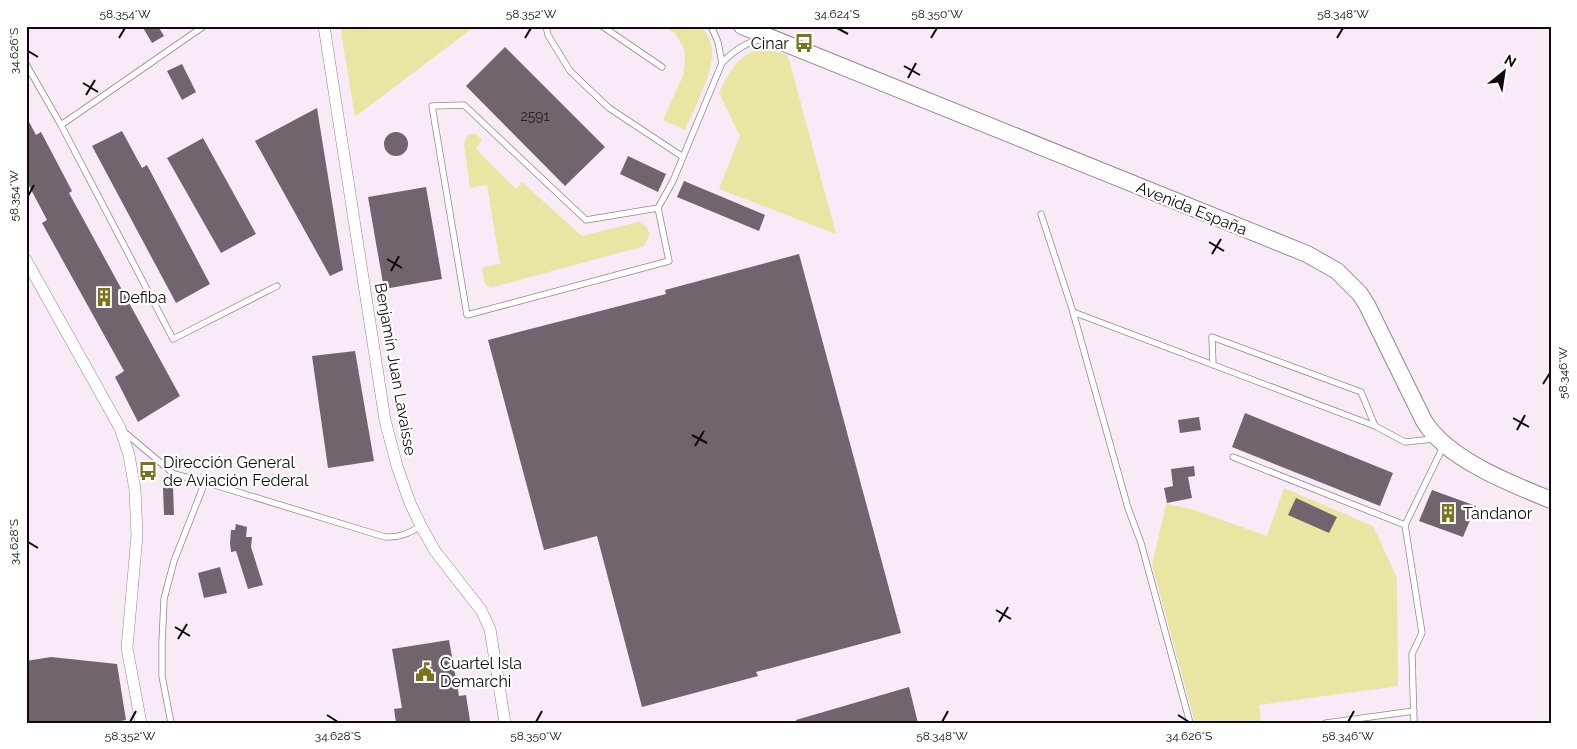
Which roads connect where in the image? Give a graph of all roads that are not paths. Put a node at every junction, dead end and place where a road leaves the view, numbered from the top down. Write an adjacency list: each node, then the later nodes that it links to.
1 (204, 26): 11 (lane)
2 (324, 26): 26 (street, Benjamín Juan Lavaisse)
3 (546, 26): 12 (lane)
4 (602, 26): 10 (lane)
5 (711, 26): 8 (lane)
6 (742, 26): 7 (street, Avenida España)
7 (770, 38): 8 (lane); 21 (street, Avenida España)
8 (722, 63): 12 (lane)
9 (26, 64): 11 (lane)
10 (662, 68)
11 (61, 125): 16 (lane)
12 (683, 157): 13 (lane)
13 (658, 208): 13 (lane)
14 (1041, 214): 17 (lane)
15 (26, 260): 20 (street)
16 (277, 286)
17 (1073, 312): 18 (lane); 31 (lane)
18 (1213, 365): 19 (lane); 19 (lane)
19 (1375, 426): 21 (lane)
20 (120, 428): 23 (lane); 28 (street)
21 (1440, 441): 24 (street, Avenida España); 25 (lane)
22 (1233, 457): 25 (lane)
23 (205, 482): 26 (lane); 29 (lane)
24 (1551, 500)
25 (1405, 525): 27 (lane)
26 (422, 526): 30 (street, Benjamín Juan Lavaisse)
27 (1414, 711): 32 (lane); 33 (lane)
28 (141, 723)
29 (171, 723)
30 (505, 723)
31 (1190, 723)
32 (1326, 723)
33 (1414, 723)

